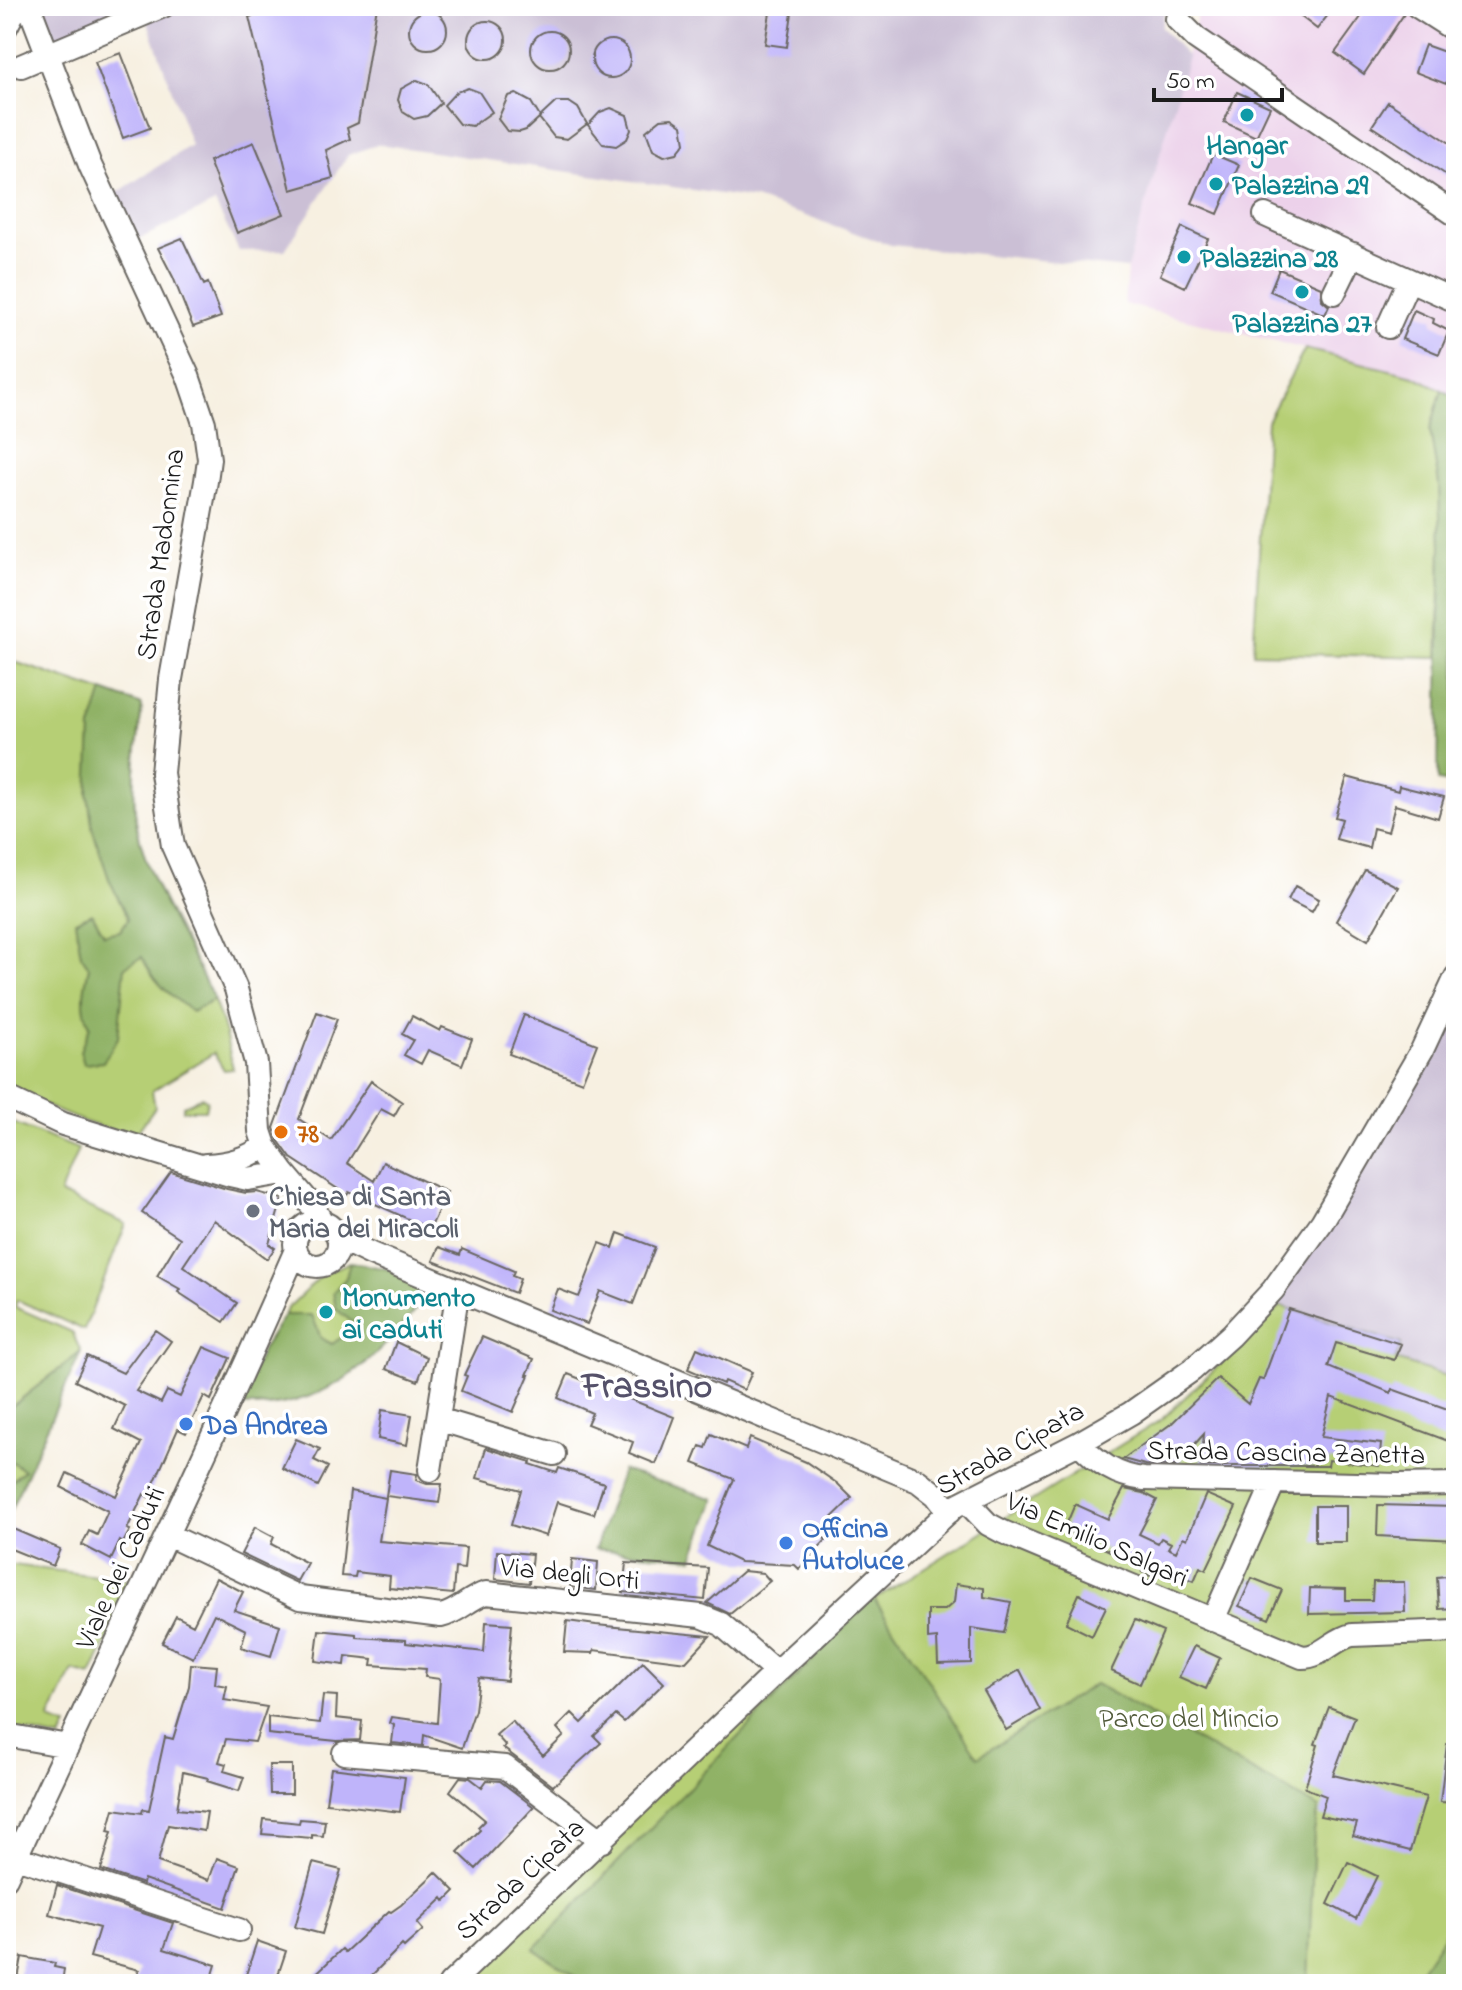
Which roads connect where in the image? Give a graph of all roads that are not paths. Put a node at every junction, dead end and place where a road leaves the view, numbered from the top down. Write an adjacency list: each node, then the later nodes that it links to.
1 (17, 6): 6 (street)
2 (29, 6): 8 (street, Strada Madonnina)
3 (163, 6): 8 (street)
4 (1181, 6): 12 (street)
5 (1417, 6): 7 (street)
6 (6, 27)
7 (1456, 31)
8 (48, 54): 9 (street); 10 (street, Strada Madonnina)
9 (13, 64): 10 (street)
10 (61, 91): 20 (street, Strada Madonnina)
11 (1265, 215): 13 (street)
12 (1456, 215)
13 (1353, 254): 14 (street); 15 (street)
14 (1409, 280): 16 (street); 17 (street)
15 (1334, 293)
16 (1456, 301)
17 (1388, 327)
18 (1456, 977): 26 (street, Strada Cipata)
19 (6, 1097): 21 (street)
20 (265, 1146): 21 (street); 22 (street)
21 (202, 1165): 22 (street)
22 (284, 1173): 23 (street)
23 (319, 1244): 24 (street, Via Emilio Salgari); 32 (street, Viale dei Caduti)
24 (458, 1289): 25 (street); 31 (street, Via Emilio Salgari)
25 (438, 1419): 27 (street); 28 (street)
26 (1079, 1443): 29 (street, Strada Cascina Zanetta); 31 (street, Strada Cipata)
27 (554, 1454)
28 (430, 1470)
29 (1274, 1482): 30 (street, Strada Cascina Zanetta); 33 (street, Via Emilio Salgari)
30 (1456, 1484)
31 (957, 1506): 33 (street, Via Emilio Salgari); 35 (street, Strada Cipata)
32 (168, 1535): 35 (street, Via degli Orti); 37 (street, Viale dei Caduti)
33 (1213, 1620): 34 (street, Via Emilio Salgari)
34 (1456, 1631)
35 (776, 1672): 39 (street, Strada Cipata)
36 (6, 1735): 37 (street)
37 (68, 1746): 40 (street, Viale dei Caduti)
38 (344, 1753): 39 (street)
39 (602, 1841): 43 (street, Strada Cipata)
40 (16, 1857): 41 (street, Viale dei Caduti); 42 (street)
41 (6, 1878)
42 (239, 1930)
43 (450, 1984)

